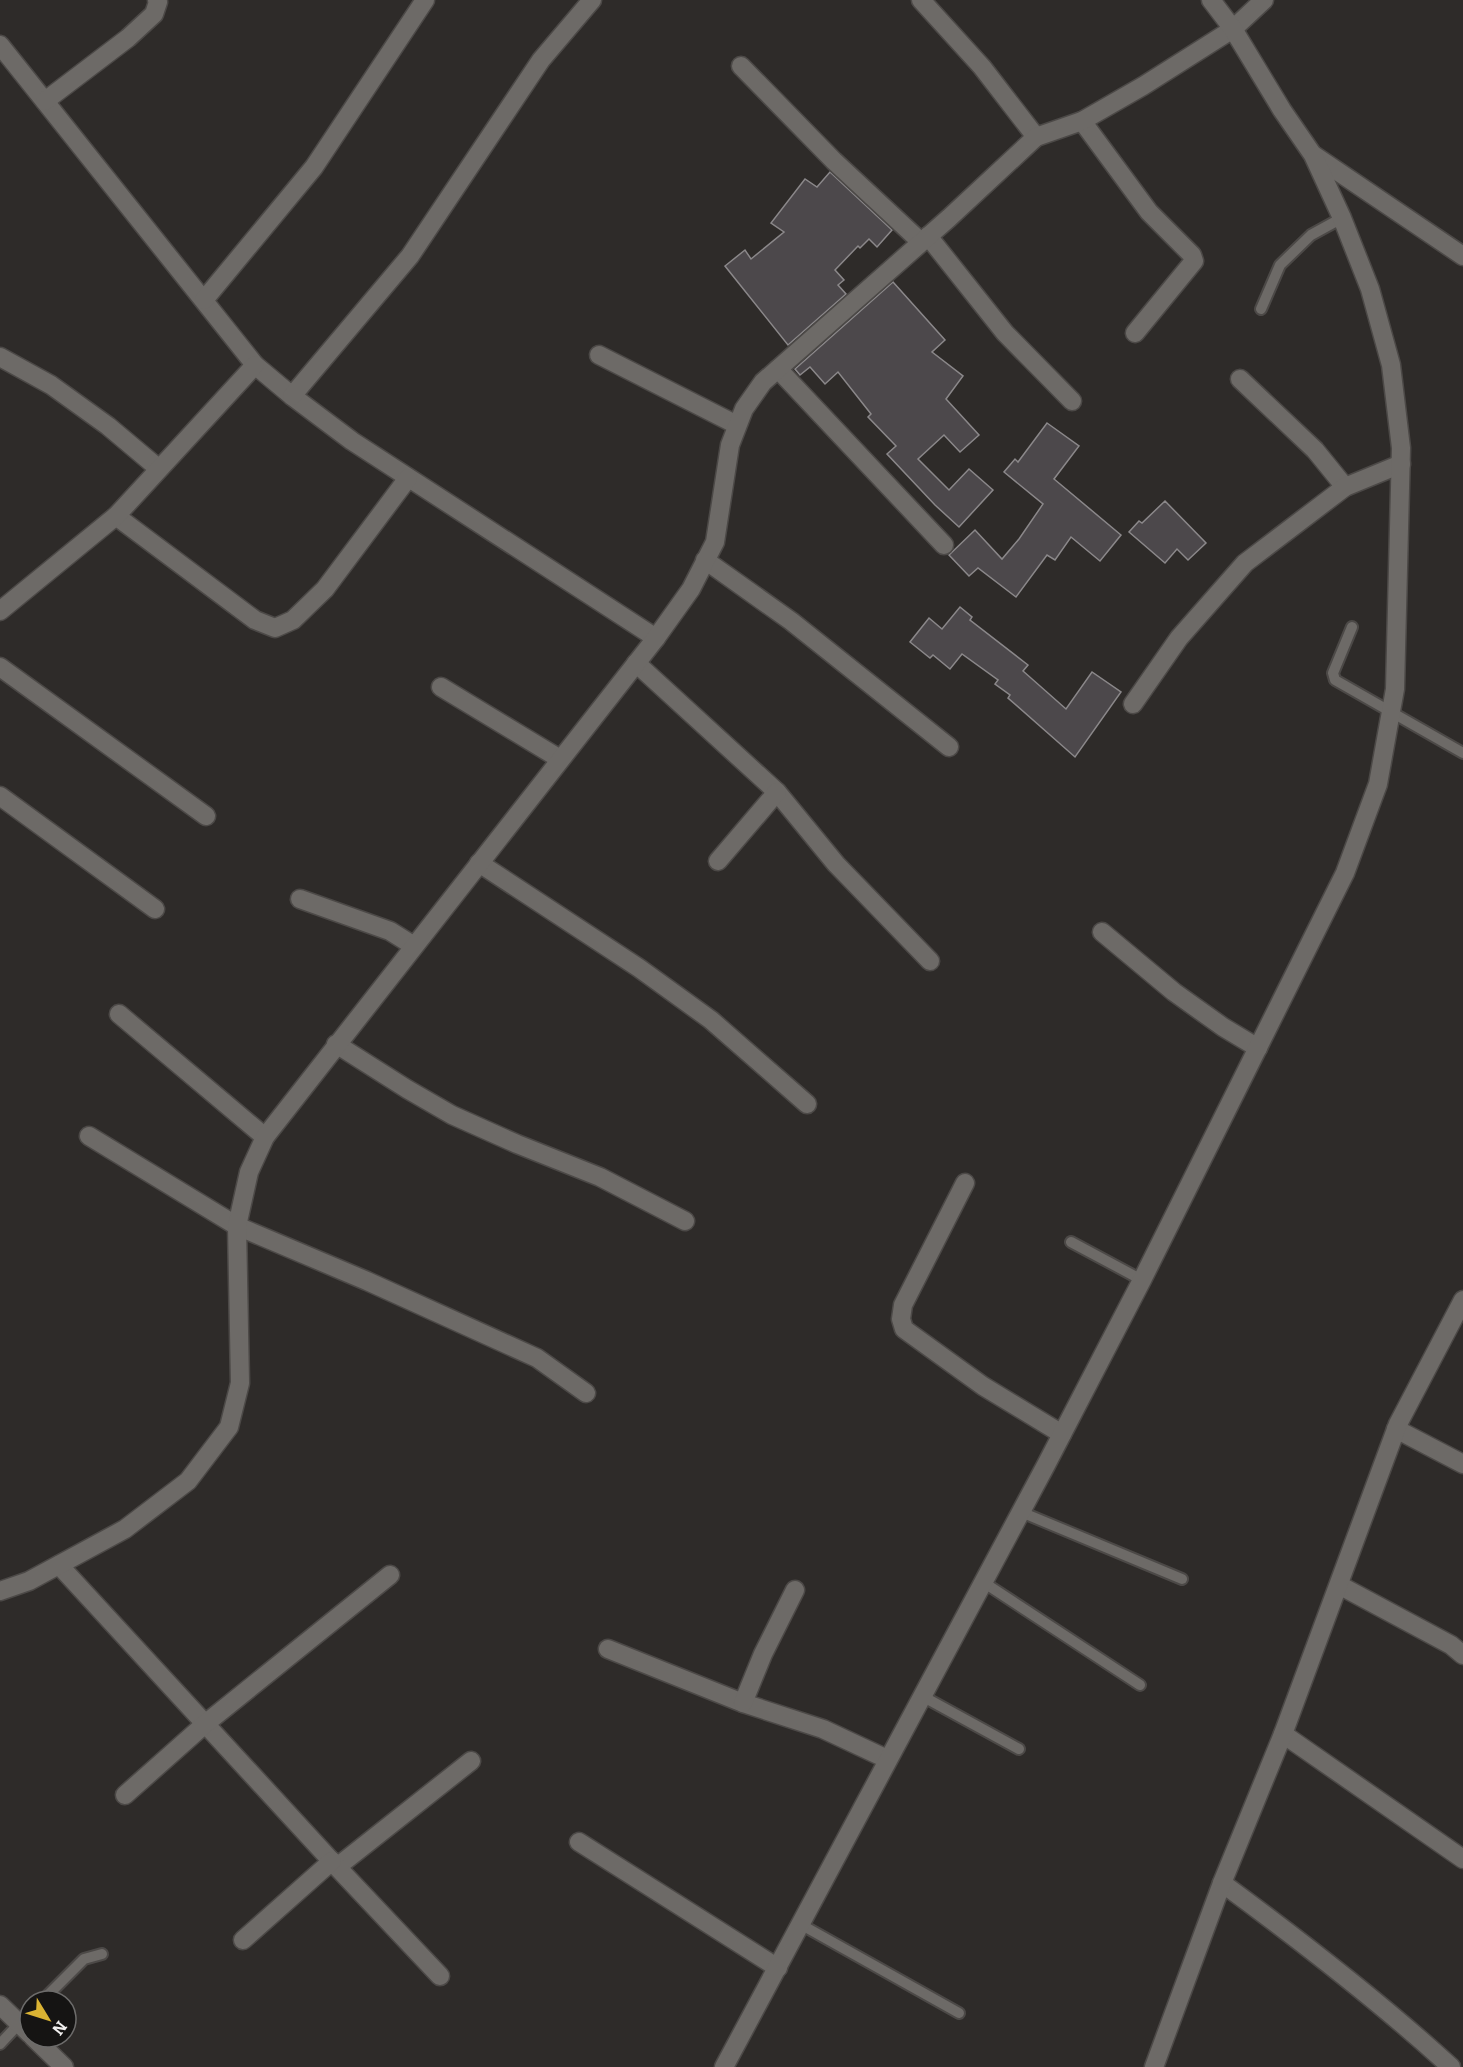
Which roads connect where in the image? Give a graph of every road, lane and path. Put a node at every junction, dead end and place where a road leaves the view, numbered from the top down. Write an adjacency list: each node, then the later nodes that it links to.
1 (157, 0): 10 (street)
2 (425, 0): 17 (street)
3 (592, 0): 25 (street)
4 (921, 0): 12 (street)
5 (1211, 0): 7 (street)
6 (1264, 0): 7 (street)
7 (1233, 29): 11 (street); 13 (street)
8 (2, 53): 10 (street)
9 (741, 66): 15 (street)
10 (45, 100): 17 (street)
11 (1082, 121): 12 (street); 19 (street)
12 (1036, 137): 15 (street)
13 (1313, 155): 14 (street); 16 (street)
14 (1342, 218): 18 (lane); 28 (street)
15 (925, 239): 23 (street); 26 (street)
16 (1463, 256)
17 (204, 300): 22 (street)
18 (1261, 309)
19 (1135, 333)
20 (599, 355): 27 (street)
21 (0, 357): 29 (street)
22 (255, 365): 25 (street); 29 (street)
23 (778, 369): 27 (street); 33 (street)
24 (1240, 379): 31 (street)
25 (292, 396): 30 (street)
26 (1072, 401)
27 (737, 425): 34 (street)
28 (1401, 464): 31 (street); 42 (street)
29 (158, 468): 32 (street)
30 (408, 478): 32 (street); 37 (street)
31 (1345, 487): 41 (street)
32 (116, 516): 35 (street)
33 (944, 545)
34 (705, 560): 37 (street); 43 (street)
35 (0, 611)
36 (1352, 627): 42 (lane)
37 (656, 638): 38 (street)
38 (636, 663): 45 (street); 46 (street)
39 (0, 667): 48 (street)
40 (441, 687): 45 (street)
41 (1133, 704)
42 (1391, 711): 44 (lane); 58 (street)
43 (949, 747)
44 (1463, 753)
45 (560, 759): 50 (street)
46 (777, 792): 49 (street); 55 (street)
47 (0, 796): 52 (street)
48 (206, 816)
49 (718, 861)
50 (479, 863): 54 (street); 59 (street)
51 (300, 899): 54 (street)
52 (155, 909)
53 (1102, 932): 58 (street)
54 (414, 946): 57 (street)
55 (930, 961)
56 (118, 1014): 61 (street)
57 (336, 1044): 61 (street); 63 (street)
58 (1258, 1048): 66 (street)
59 (807, 1104)
60 (89, 1136): 64 (street)
61 (265, 1137): 64 (street)
62 (965, 1183): 70 (street)
63 (685, 1221)
64 (237, 1226): 68 (street); 73 (street)
65 (1071, 1242): 66 (lane)
66 (1142, 1281): 70 (street)
67 (1463, 1300): 69 (street)
68 (586, 1393)
69 (1396, 1429): 71 (street); 77 (street)
70 (1062, 1434): 72 (street)
71 (1463, 1464)
72 (1020, 1512): 75 (lane); 76 (street)
73 (59, 1565): 78 (street); 85 (street)
74 (390, 1575): 85 (street)
75 (1182, 1579)
76 (983, 1582): 82 (lane); 83 (street)
77 (1339, 1585): 81 (street); 86 (street)
78 (1, 1590)
79 (795, 1590): 84 (street)
80 (608, 1649): 84 (street)
81 (1463, 1655)
82 (1140, 1685)
83 (922, 1696): 87 (lane); 88 (street)
84 (743, 1703): 88 (street)
85 (205, 1724): 90 (street); 93 (street)
86 (1283, 1734): 92 (street); 94 (street)
87 (1019, 1749)
88 (887, 1759): 95 (street)
89 (471, 1761): 93 (street)
90 (126, 1795)
91 (579, 1842): 98 (street)
92 (1463, 1859)
93 (334, 1864): 96 (street); 99 (street)
94 (1222, 1883): 109 (street); 110 (street)
95 (800, 1924): 98 (street); 102 (lane)
96 (243, 1940)
97 (102, 1954): 100 (lane)
98 (777, 1968): 108 (street)
99 (440, 1976)
100 (54, 1989)
101 (0, 2005): 103 (street)
102 (959, 2013)
103 (18, 2019)
104 (18, 2033): 105 (lane)
105 (0, 2044)
106 (48, 2049): 107 (street)
107 (64, 2067)
108 (724, 2067)
109 (1154, 2067)
110 (1451, 2067)

